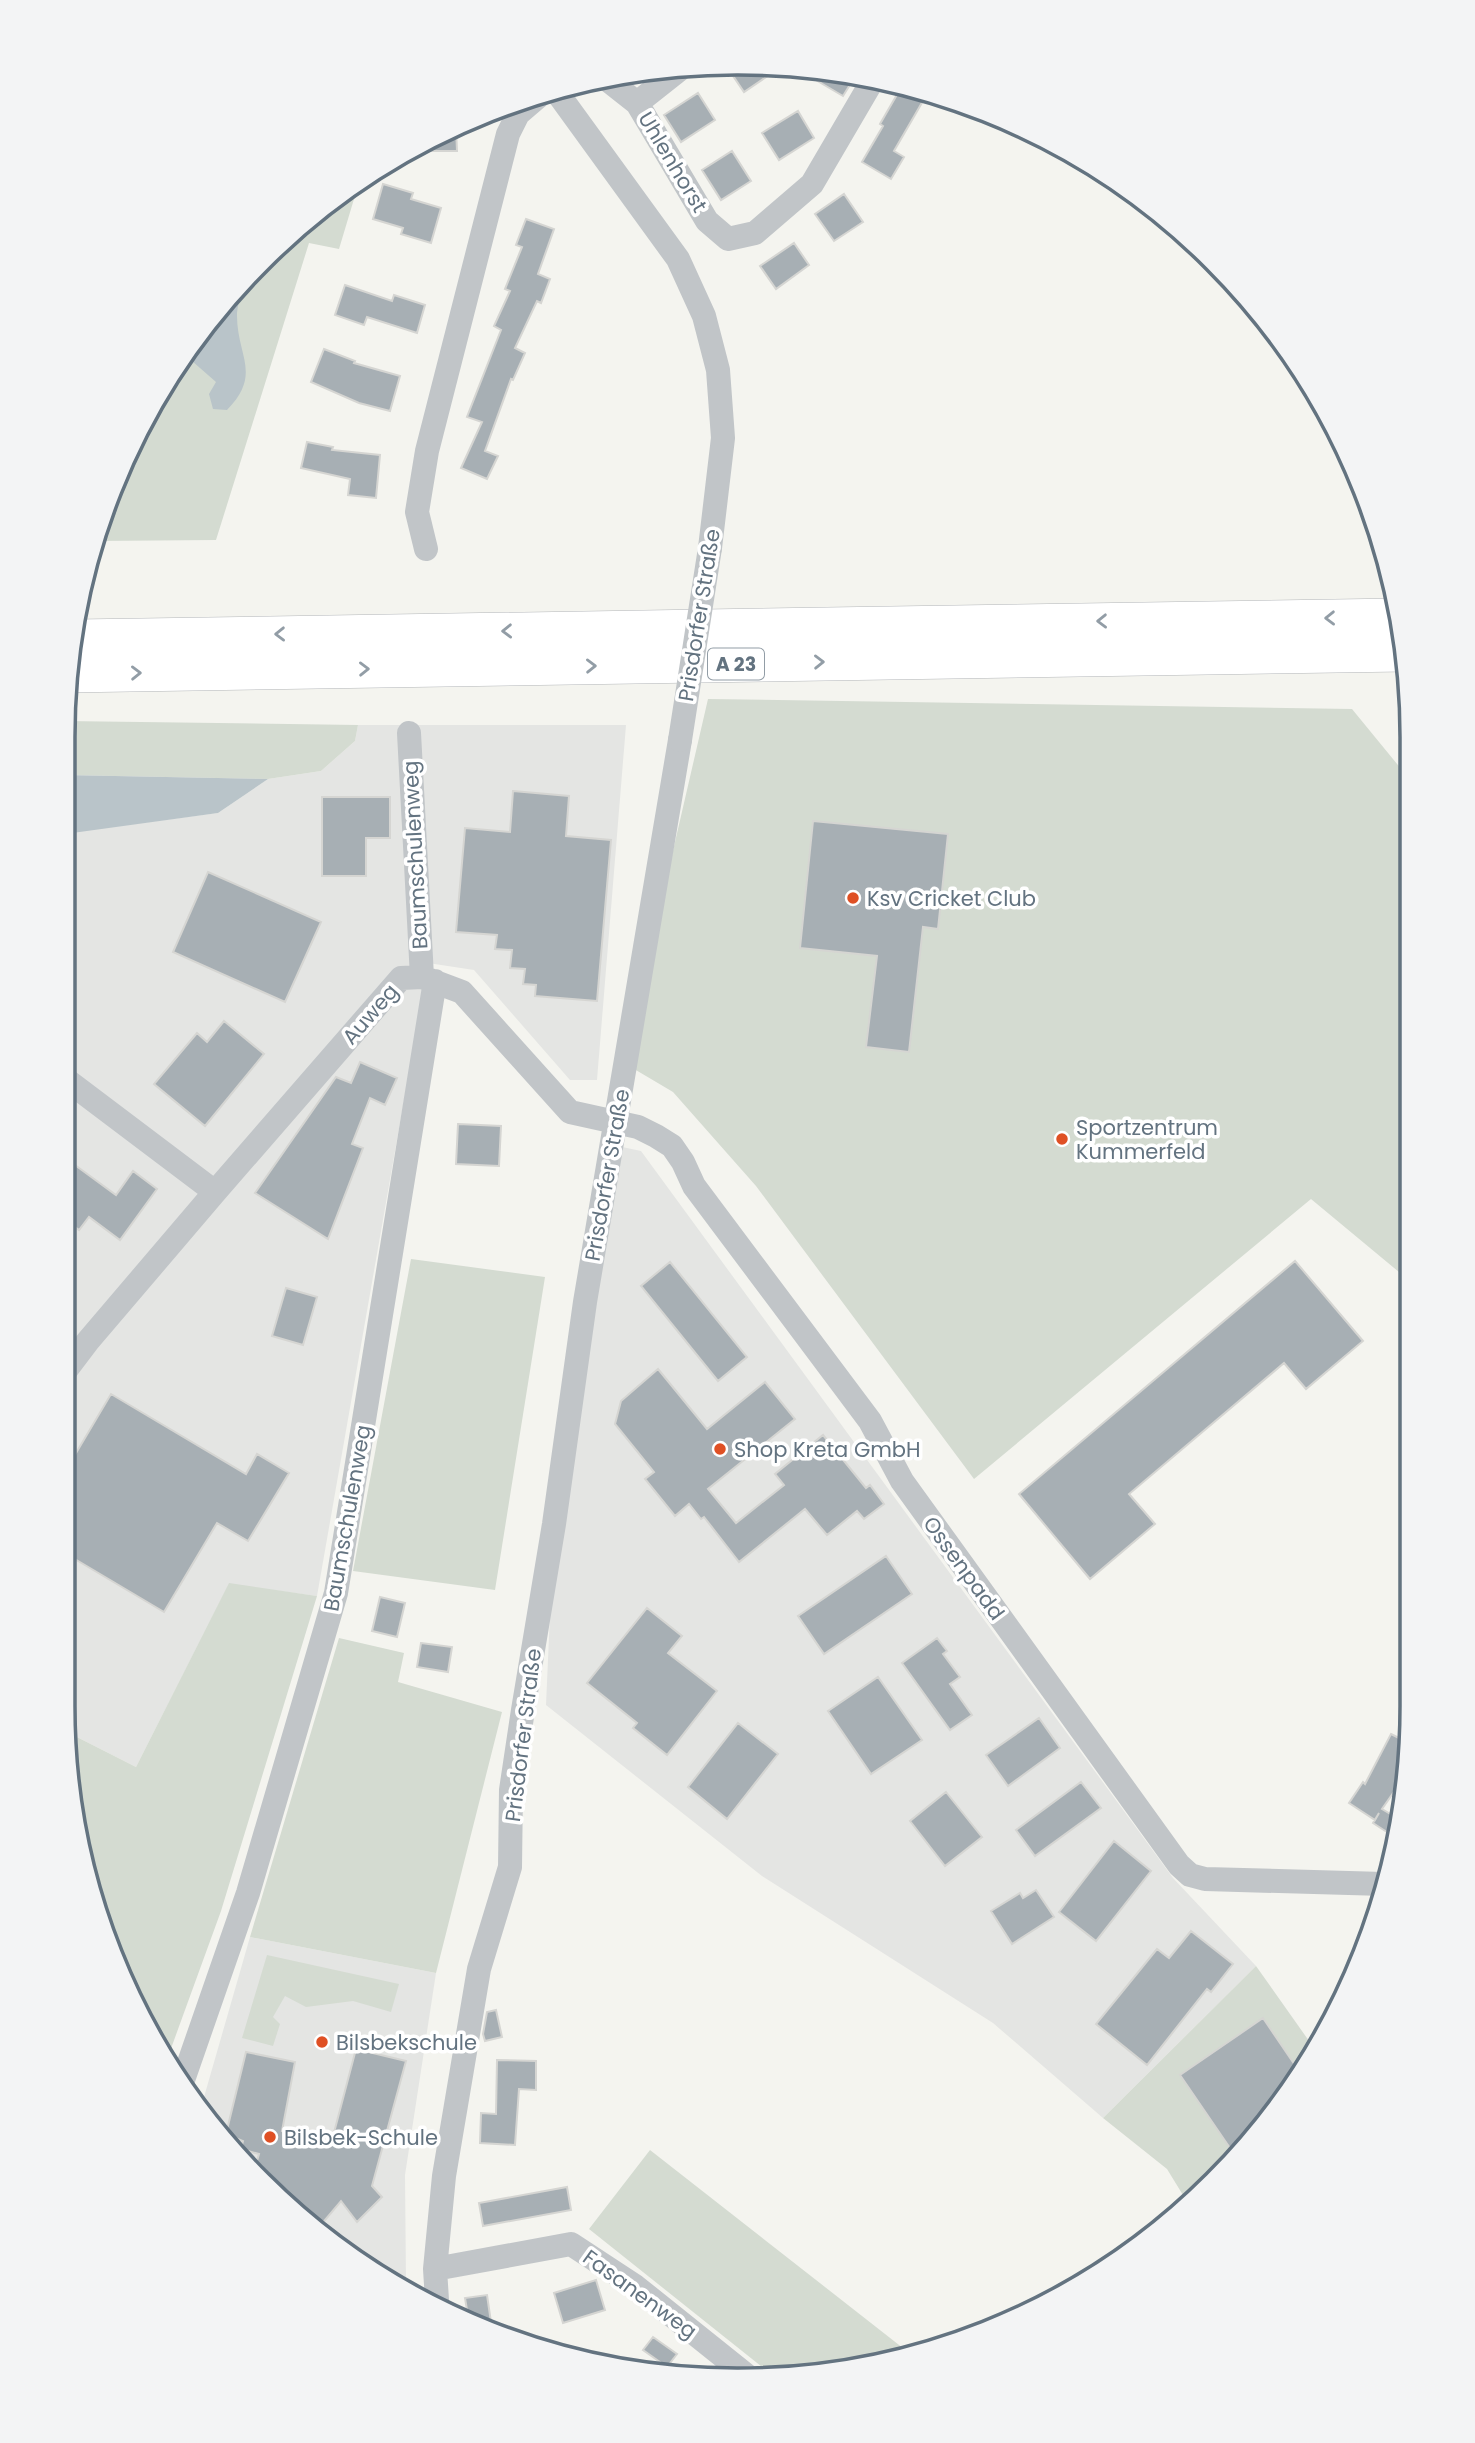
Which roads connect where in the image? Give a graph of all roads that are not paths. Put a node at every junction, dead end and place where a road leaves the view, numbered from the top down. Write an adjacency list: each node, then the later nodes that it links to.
1 (667, 80): 5 (street)
2 (617, 87): 5 (street)
3 (868, 88): 5 (street, Uhlenhorst)
4 (562, 99): 15 (street, Prisdorfer Straße, bridge)
5 (638, 103)
6 (520, 112): 7 (street)
7 (426, 549)
8 (1388, 617): 9 (highway, A 23, one-way to 9)
9 (83, 638)
10 (1394, 653): 11 (highway, A 23, one-way to 10)
11 (79, 674)
12 (409, 733): 13 (street, Baumschulenweg)
13 (428, 979): 15 (street); 16 (street, Auweg); 19 (street, Baumschulenweg)
14 (75, 1086): 16 (street)
15 (617, 1123): 18 (street, Ossenpadd); 20 (street, Prisdorfer Straße)
16 (215, 1192): 17 (street, Auweg)
17 (75, 1359)
18 (1375, 1884)
19 (186, 2071)
20 (436, 2269): 21 (street, Prisdorfer Straße); 22 (street, Fasanenweg)
21 (437, 2295)
22 (737, 2368)

